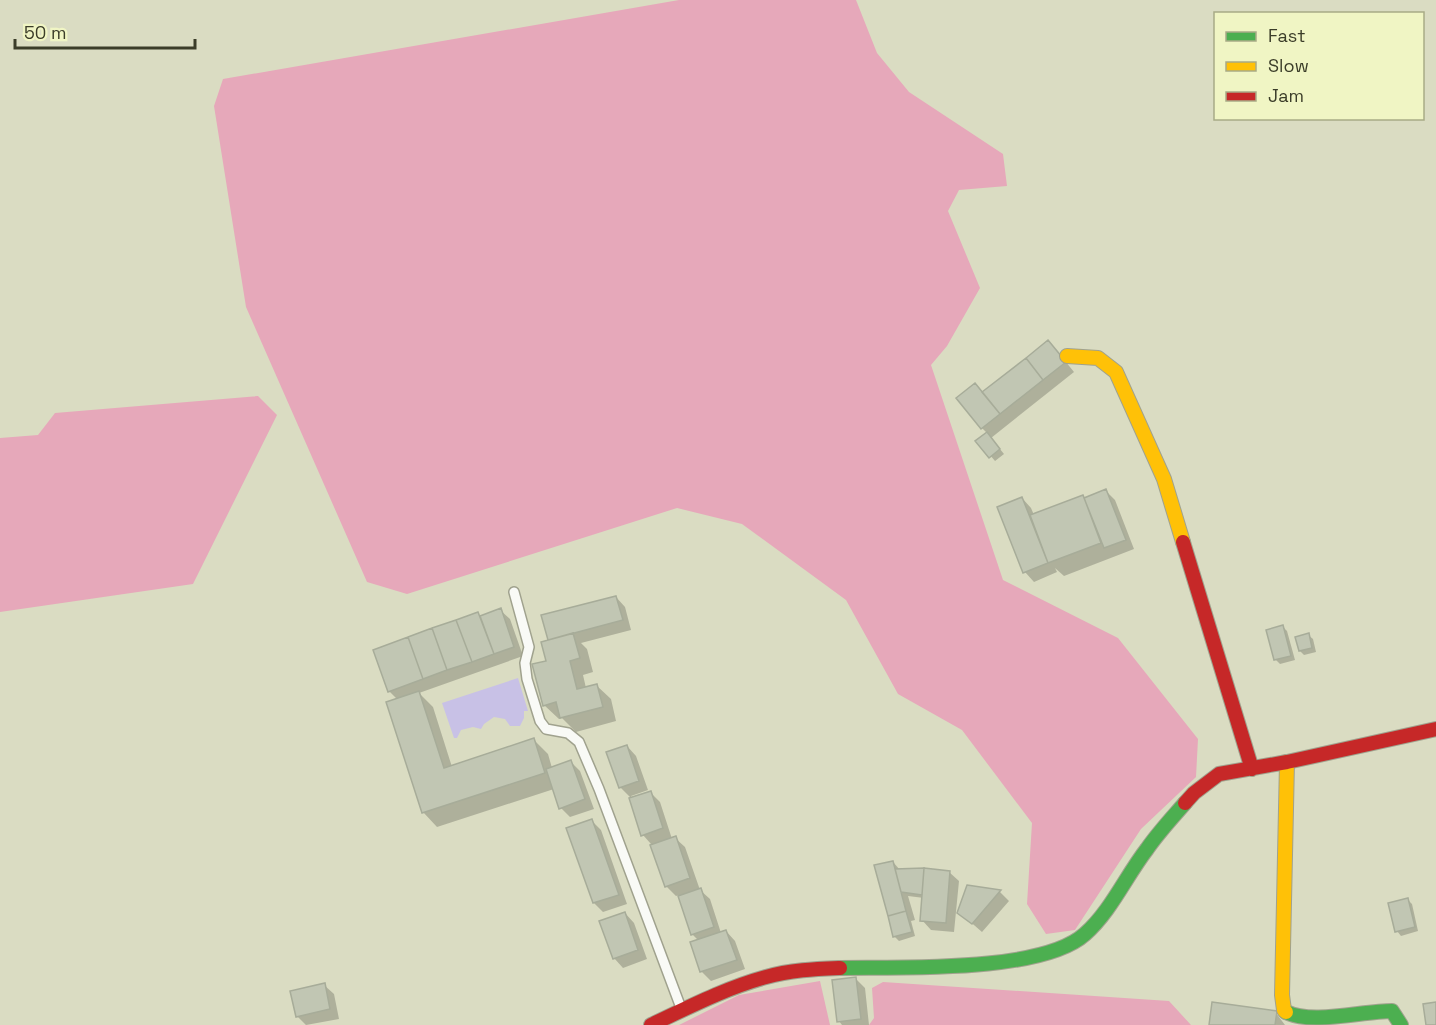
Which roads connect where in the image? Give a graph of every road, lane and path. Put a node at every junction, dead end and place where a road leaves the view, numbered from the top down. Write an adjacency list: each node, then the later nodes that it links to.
1 (1067, 356): 5 (street)
2 (514, 592): 6 (lane)
3 (1436, 729): 4 (street)
4 (1287, 762): 5 (street); 8 (street)
5 (1252, 769): 6 (street)
6 (682, 1010): 7 (street)
7 (651, 1025)
8 (1401, 1025)

